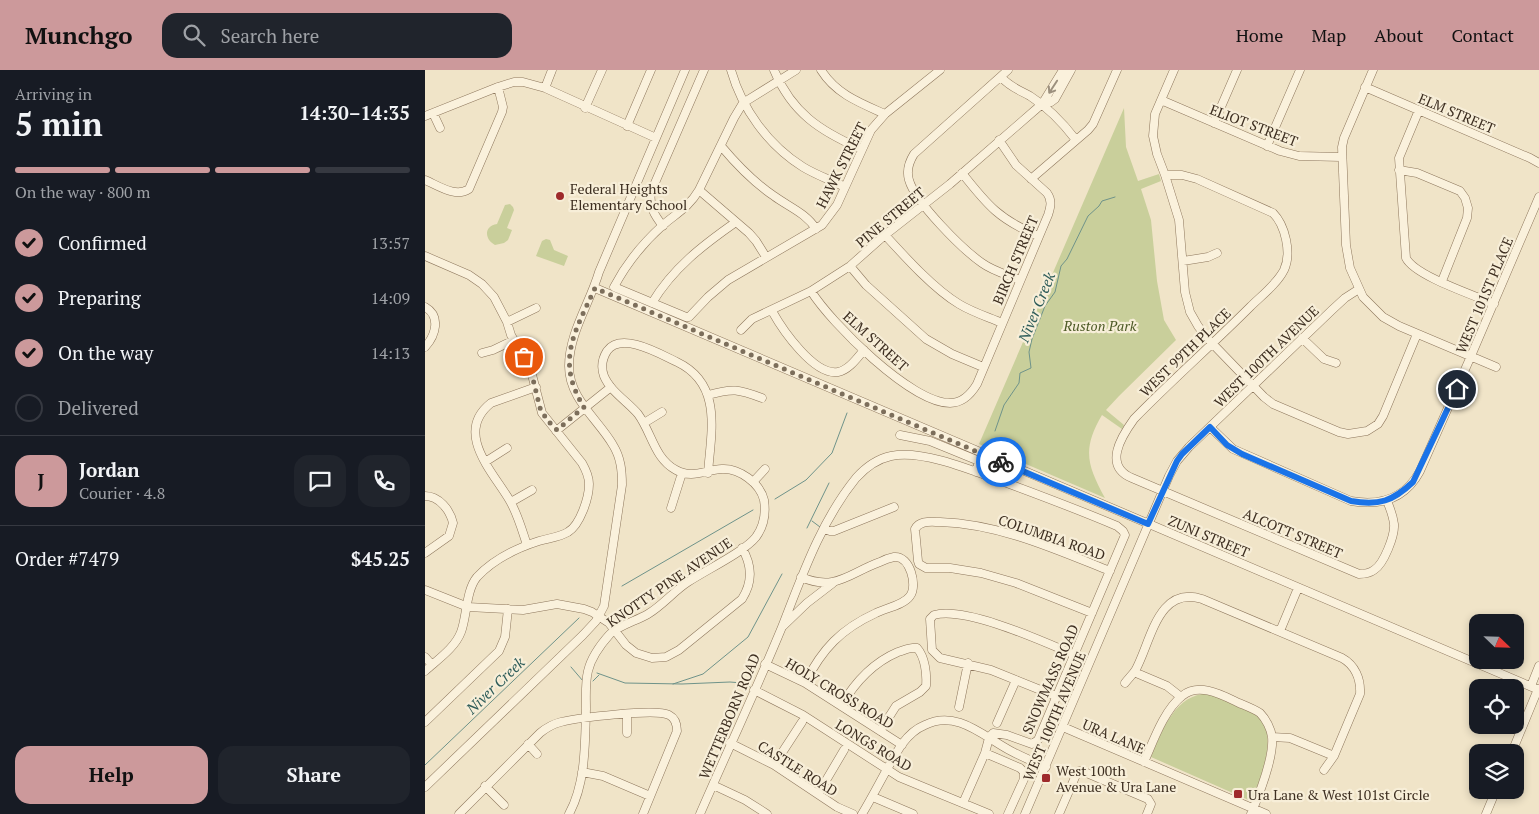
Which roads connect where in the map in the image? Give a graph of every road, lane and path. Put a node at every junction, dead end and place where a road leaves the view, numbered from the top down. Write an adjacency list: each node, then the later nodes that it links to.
1 (552, 70): 23 (street)
2 (602, 70): 27 (street)
3 (651, 70): 32 (street)
4 (685, 70): 34 (street)
5 (703, 70): 52 (street)
6 (731, 70): 25 (street)
7 (774, 70): 20 (street)
8 (796, 70): 20 (street)
9 (821, 70): 30 (street)
10 (1007, 70): 19 (street)
11 (1063, 70): 26 (street, PINE STREET, one-way to 26)
12 (1071, 70): 26 (street, PINE STREET)
13 (1117, 70): 36 (street)
14 (1174, 70): 24 (street)
15 (1237, 70): 31 (street)
16 (1300, 70): 38 (street)
17 (1373, 70): 22 (street)
18 (937, 71): 30 (street, HAWK STREET)
19 (1001, 77): 26 (street); 50 (street)
20 (779, 82): 25 (street); 39 (street)
21 (498, 87): 23 (street); 29 (street); 46 (street)
22 (1365, 87): 28 (street, ELM STREET); 40 (street)
23 (545, 88): 27 (street)
24 (1161, 100): 31 (street, ELIOT STREET); 44 (street)
25 (743, 103): 37 (street); 47 (street)
26 (1042, 104): 35 (street, PINE STREET); 36 (street)
27 (585, 108): 32 (street)
28 (1419, 110): 41 (street, ELM STREET); 42 (street)
29 (429, 114): 33 (street)
30 (885, 114): 39 (street, HAWK STREET)
31 (1213, 123): 38 (street, ELIOT STREET)
32 (627, 126): 34 (street)
33 (439, 128)
34 (656, 138): 63 (street)
35 (999, 140): 43 (street, PINE STREET); 45 (street)
36 (1076, 140): 45 (street)
37 (721, 146): 48 (street); 53 (street)
38 (1267, 146): 40 (street, ELIOT STREET)
39 (861, 149): 47 (street, HAWK STREET)
40 (1341, 157): 64 (street)
41 (1539, 163)
42 (1399, 170): 62 (street); 62 (street)
43 (962, 173): 50 (street, PINE STREET); 55 (street)
44 (1165, 175): 59 (street); 77 (street, WEST 99TH PLACE)
45 (1031, 179): 55 (street, BIRCH STREET)
46 (425, 180)
47 (845, 187): 53 (street, HAWK STREET)
48 (699, 190): 51 (street); 52 (street)
49 (1539, 197): 67 (street, WEST 101ST PLACE)
50 (923, 204): 54 (street, PINE STREET); 61 (street)
51 (736, 222): 58 (street); 66 (street)
52 (663, 226): 66 (street)
53 (816, 229): 58 (street, HAWK STREET)
54 (885, 235): 60 (street, PINE STREET); 72 (street)
55 (1038, 236): 61 (street, BIRCH STREET)
56 (1217, 253): 59 (street)
57 (425, 256): 71 (street)
58 (766, 257): 66 (street, HAWK STREET)
59 (1183, 261): 77 (street)
60 (850, 266): 65 (street, PINE STREET); 83 (street)
61 (1020, 280): 72 (street, BIRCH STREET)
62 (1442, 281): 67 (street)
63 (595, 288): 91 (street); 112 (street, ZUNI STREET)
64 (1359, 289): 74 (street); 75 (street, WEST 100TH AVENUE)
65 (811, 291): 70 (street, PINE STREET); 79 (street, ELM STREET)
66 (652, 303)
67 (1494, 304): 81 (street, WEST 101ST PLACE)
68 (425, 307): 78 (street)
69 (535, 308): 71 (street)
70 (772, 311): 73 (street, PINE STREET); 79 (street)
71 (507, 322): 76 (street)
72 (1002, 324): 83 (street, BIRCH STREET)
73 (741, 330)
74 (1417, 334): 81 (street); 85 (street)
75 (1303, 338): 82 (street); 85 (street, WEST 100TH AVENUE)
76 (513, 340): 80 (street); 86 (street)
77 (1213, 344): 85 (street); 103 (street, WEST 99TH PLACE)
78 (425, 347)
79 (864, 350): 90 (street, ELM STREET)
80 (483, 353)
81 (1471, 356): 84 (street); 108 (street, WEST 101ST PLACE)
82 (1336, 364)
83 (983, 368): 90 (street, BIRCH STREET)
84 (1496, 368)
85 (1252, 385): 94 (street, WEST 100TH AVENUE)
86 (535, 387): 95 (street); 98 (street)
87 (611, 387): 88 (street); 91 (street); 93 (street)
88 (709, 395): 89 (street); 102 (street)
89 (762, 398)
90 (933, 399)
91 (584, 407): 95 (street); 126 (street)
92 (662, 412): 93 (street)
93 (644, 423): 101 (street)
94 (1210, 427): 106 (street, WEST 100TH AVENUE); 108 (street)
95 (557, 430): 115 (street)
96 (900, 435): 100 (street)
97 (507, 448): 98 (street)
98 (485, 462): 109 (street)
99 (765, 469): 104 (street)
100 (977, 472): 113 (street, WETTERBORN ROAD); 114 (street, WETTERBORN ROAD)
101 (682, 473): 102 (street); 111 (street)
102 (708, 473): 104 (street)
103 (1132, 478): 106 (street, ALCOTT STREET)
104 (753, 482): 116 (street, KNOTTY PINE AVENUE)
105 (532, 490): 109 (street)
106 (1163, 490): 108 (street, ALCOTT STREET); 112 (street, WEST 100TH AVENUE)
107 (425, 496): 117 (street)
108 (1387, 501)
109 (511, 502): 115 (street)
110 (894, 507): 113 (street)
111 (671, 508)
112 (1148, 524): 121 (street, ZUNI STREET); 152 (street, WEST 100TH AVENUE)
113 (824, 529): 119 (street, WETTERBORN ROAD)
114 (1124, 532): 118 (street, SNOWMASS ROAD)
115 (527, 545): 123 (street)
116 (743, 548): 128 (street, KNOTTY PINE AVENUE); 128 (street)
117 (425, 553)
118 (1110, 571): 125 (street, SNOWMASS ROAD); 125 (street, COLUMBIA ROAD)
119 (801, 577): 120 (street); 127 (street, WETTERBORN ROAD)
120 (835, 582): 127 (street, WETTERBORN ROAD); 139 (street, WETTERBORN ROAD)
121 (1298, 588): 129 (street); 141 (street, ZUNI STREET)
122 (425, 590): 123 (street)
123 (468, 607): 124 (street); 133 (street)
124 (508, 610): 126 (street); 149 (street)
125 (1093, 614): 130 (street, SNOWMASS ROAD)
126 (599, 616): 128 (street); 175 (street)
127 (781, 628): 134 (street, WETTERBORN ROAD)
128 (615, 631): 148 (street, KNOTTY PINE AVENUE)
129 (1280, 631): 137 (street); 166 (street)
130 (1075, 656): 132 (street); 144 (street, SNOWMASS ROAD)
131 (425, 657): 133 (street)
132 (968, 663): 138 (street); 146 (street)
133 (432, 664): 136 (street)
134 (765, 664): 139 (street, HOLY CROSS ROAD); 142 (street, WETTERBORN ROAD)
135 (1539, 666): 141 (street)
136 (425, 671)
137 (1134, 672): 140 (street); 143 (street)
138 (1016, 680): 144 (street); 151 (street)
139 (805, 683): 145 (street, HOLY CROSS ROAD)
140 (1125, 683)
141 (1536, 689): 160 (street)
142 (754, 690): 158 (street, WETTERBORN ROAD); 170 (street, LONGS ROAD)
143 (1181, 696): 156 (street); 167 (street)
144 (1058, 697): 155 (street, SNOWMASS ROAD)
145 (841, 706): 153 (street, HOLY CROSS ROAD); 153 (street)
146 (959, 707)
147 (627, 714): 148 (street); 154 (street); 177 (street)
148 (585, 719): 159 (street); 172 (street, KNOTTY PINE AVENUE)
149 (425, 722)
150 (802, 722): 168 (street)
151 (997, 723)
152 (1063, 727): 167 (street, URA LANE); 169 (street, WEST 100TH AVENUE)
153 (880, 731): 161 (street, HOLY CROSS ROAD)
154 (627, 733)
155 (1009, 735): 157 (street); 162 (street, SNOWMASS ROAD)
156 (1272, 737): 166 (street); 182 (street)
157 (989, 738): 161 (street); 162 (street); 164 (street)
158 (730, 743): 168 (street, CASTLE ROAD); 173 (street, WETTERBORN ROAD)
159 (528, 744): 165 (street); 174 (street)
160 (1515, 744)
161 (902, 745): 170 (street)
162 (1003, 746): 169 (street)
163 (844, 750): 176 (street)
164 (985, 753): 180 (street); 192 (street)
165 (537, 754)
166 (1334, 756): 171 (street)
167 (1144, 762): 182 (street, URA LANE)
168 (774, 765): 176 (street, CASTLE ROAD)
169 (1046, 767): 193 (street, WEST 100TH AVENUE)
170 (887, 770): 178 (street); 180 (street, LONGS ROAD)
171 (1323, 770)
172 (582, 772): 177 (street); 185 (street, KNOTTY PINE AVENUE)
173 (713, 785): 187 (street, WETTERBORN ROAD); 188 (street)
174 (485, 786): 181 (street); 184 (street)
175 (425, 787)
176 (818, 794): 189 (street, CASTLE ROAD)
177 (651, 796): 186 (street)
178 (873, 797): 190 (street); 191 (street)
179 (1492, 799): 197 (street)
180 (963, 803): 183 (street, LONGS ROAD)
181 (504, 805)
182 (1252, 811): 196 (street, URA LANE)
183 (987, 813)
184 (459, 814)
185 (571, 814)
186 (643, 814)
187 (700, 814)
188 (767, 814)
189 (853, 814)
190 (863, 814)
191 (913, 814)
192 (1008, 814)
193 (1025, 814)
194 (1060, 814): 195 (street)
195 (1147, 814)
196 (1266, 814)
197 (1486, 814)

